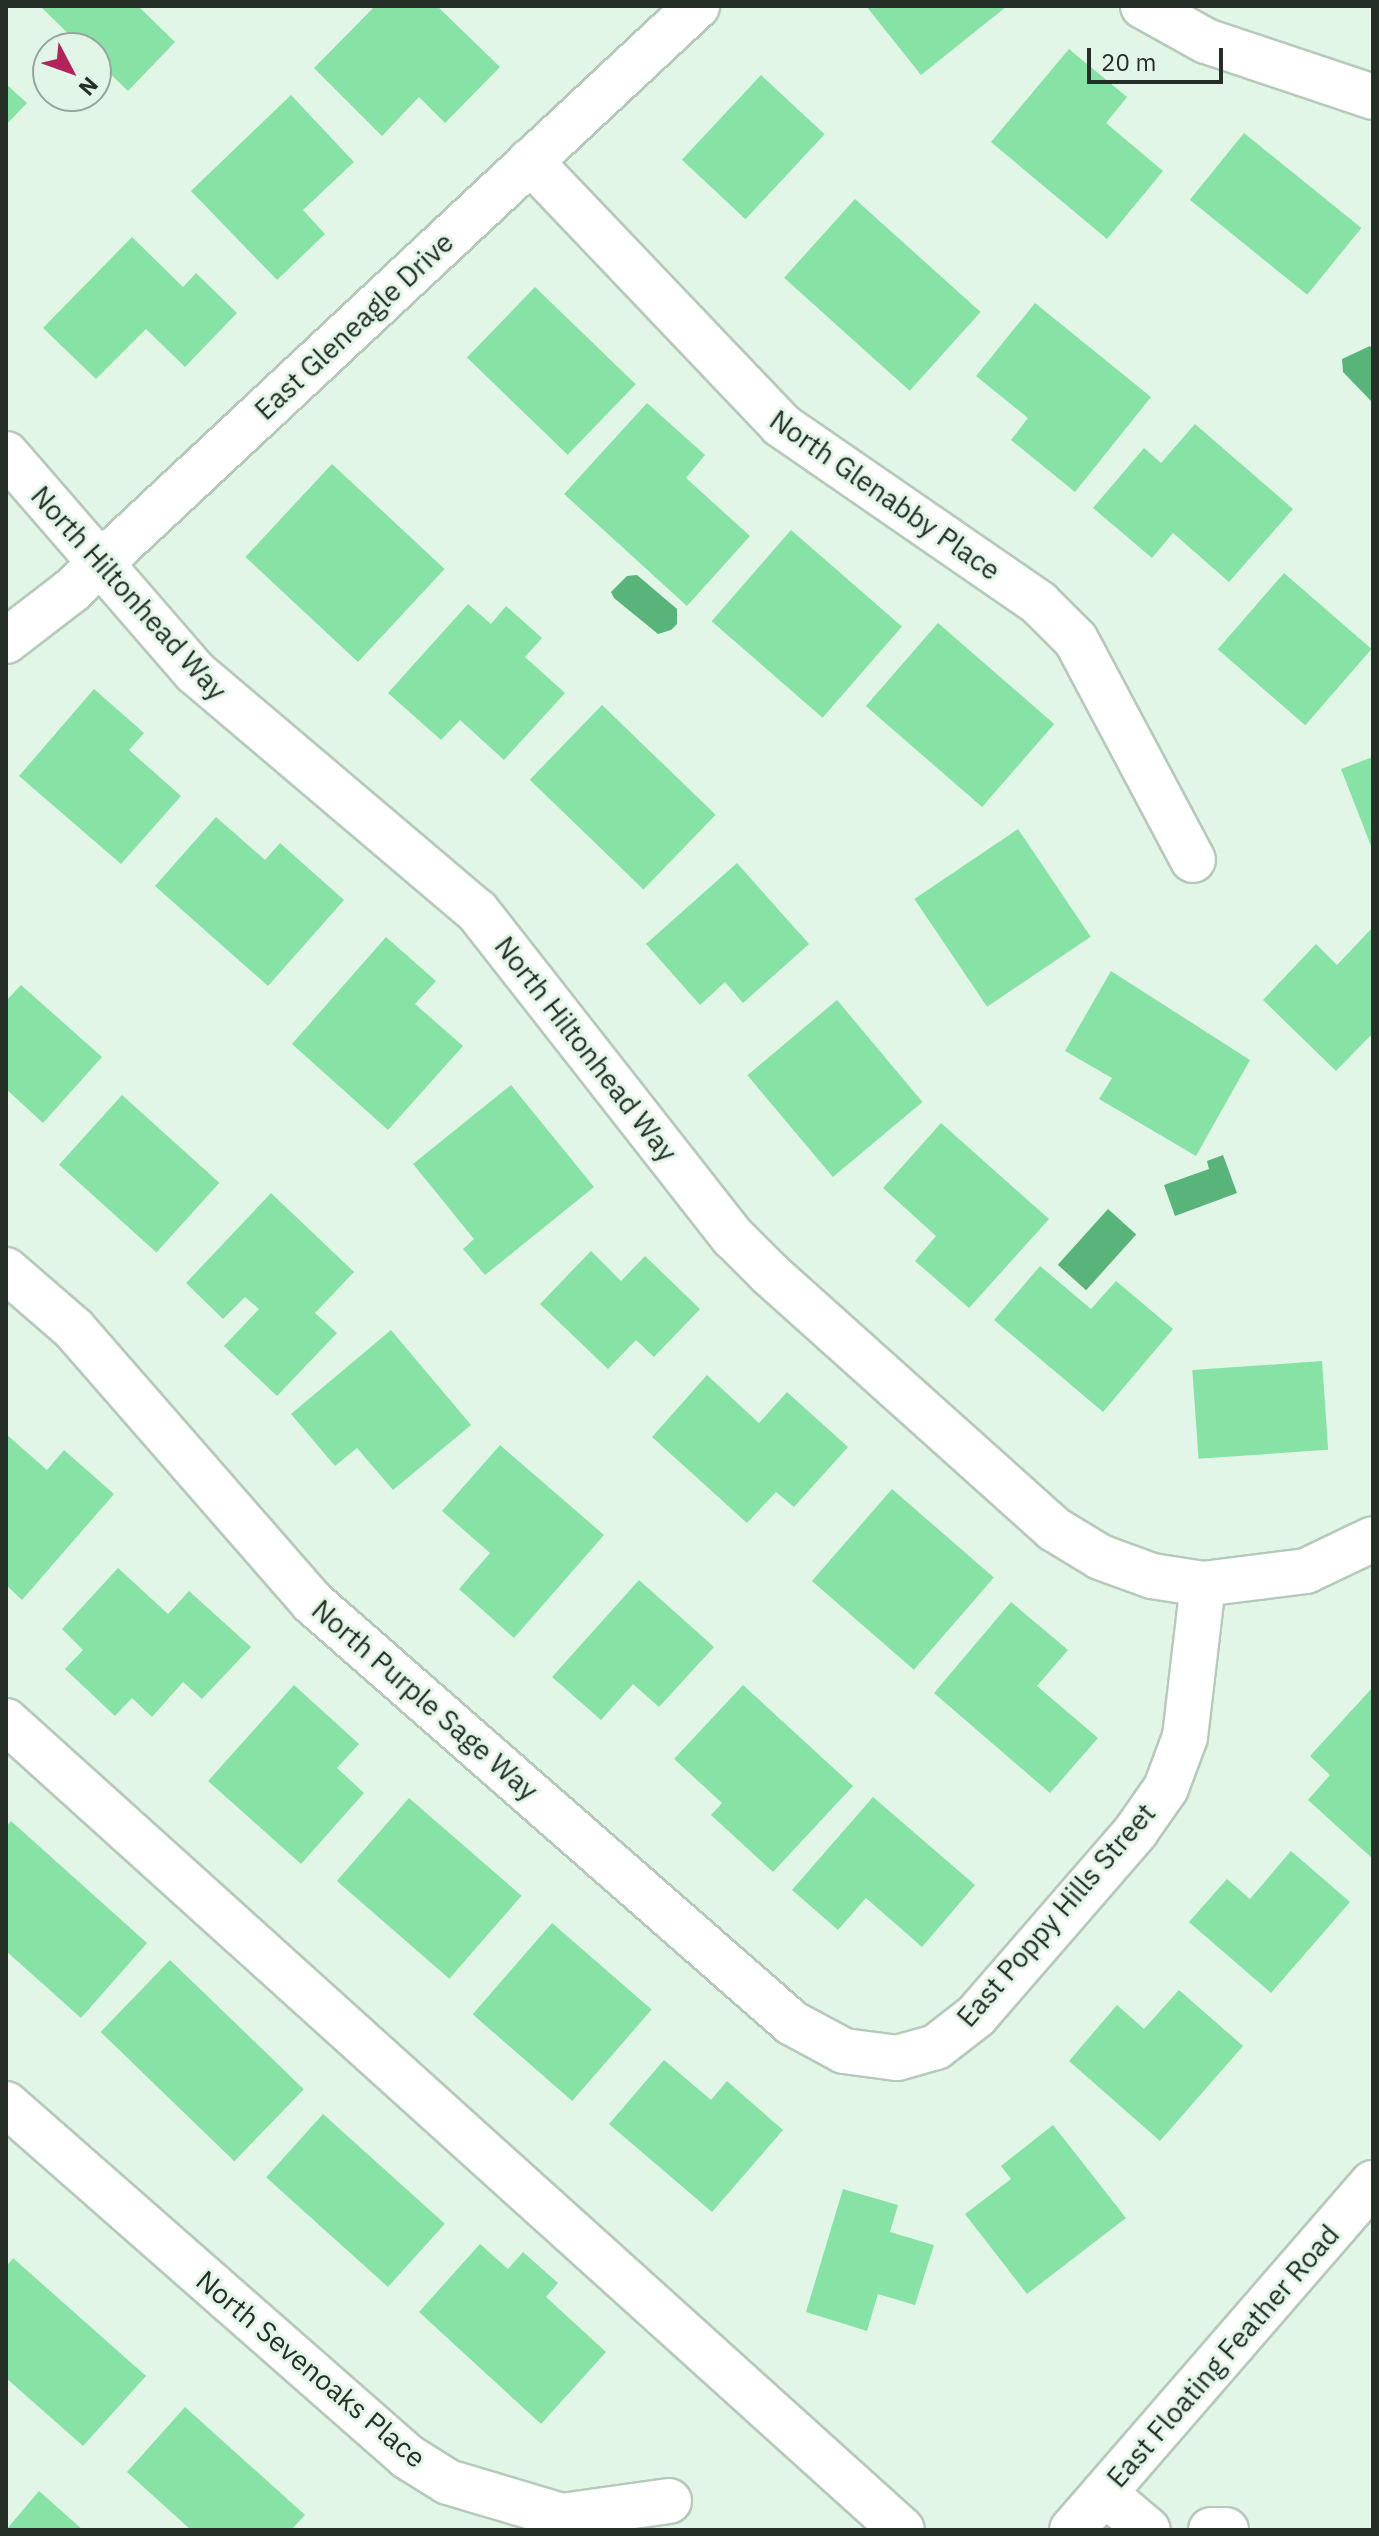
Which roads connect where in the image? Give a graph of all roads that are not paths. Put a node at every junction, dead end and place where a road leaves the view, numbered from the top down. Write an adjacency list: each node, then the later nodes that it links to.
1 (697, 6): 4 (street, East Gleneagle Drive)
2 (1143, 6): 3 (street)
3 (1373, 97)
4 (530, 161): 6 (street, East Gleneagle Drive); 8 (street, North Glenabby Place)
5 (6, 454): 6 (street, North Hiltonhead Way)
6 (97, 567): 7 (street, East Gleneagle Drive); 11 (street, North Hiltonhead Way)
7 (6, 641)
8 (1193, 860)
9 (6, 1270): 13 (street, North Purple Sage Way)
10 (1373, 1539): 11 (street)
11 (1203, 1584): 13 (street, East Poppy Hills Street)
12 (6, 1721): 18 (street)
13 (897, 2058)
14 (6, 2104): 17 (street, North Sevenoaks Place)
15 (1373, 2183): 16 (street, East Floating Feather Road)
16 (1104, 2493): 19 (street, East Floating Feather Road); 20 (street)
17 (669, 2501)
18 (902, 2530)
19 (1072, 2530)
20 (1148, 2530)
21 (1211, 2530): 22 (street)
22 (1226, 2530)

